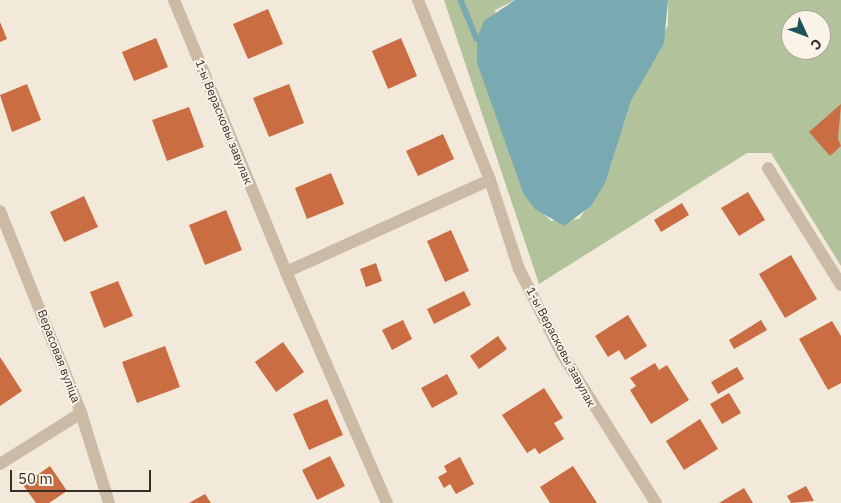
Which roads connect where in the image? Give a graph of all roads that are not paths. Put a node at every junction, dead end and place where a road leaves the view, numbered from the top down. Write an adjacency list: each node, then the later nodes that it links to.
1 (174, 0): 6 (street, 1-ы Верасковы завулак)
2 (418, 0): 4 (street, 1-ы Верасковы завулак)
3 (768, 168): 7 (street)
4 (490, 180): 6 (street); 12 (street, 1-ы Верасковы завулак)
5 (0, 211): 8 (street, Верасовая вуліца)
6 (286, 272): 11 (street, 1-ы Верасковы завулак)
7 (841, 284)
8 (82, 413): 9 (street); 10 (street, Верасовая вуліца)
9 (0, 464)
10 (110, 503)
11 (387, 503)
12 (656, 503)

